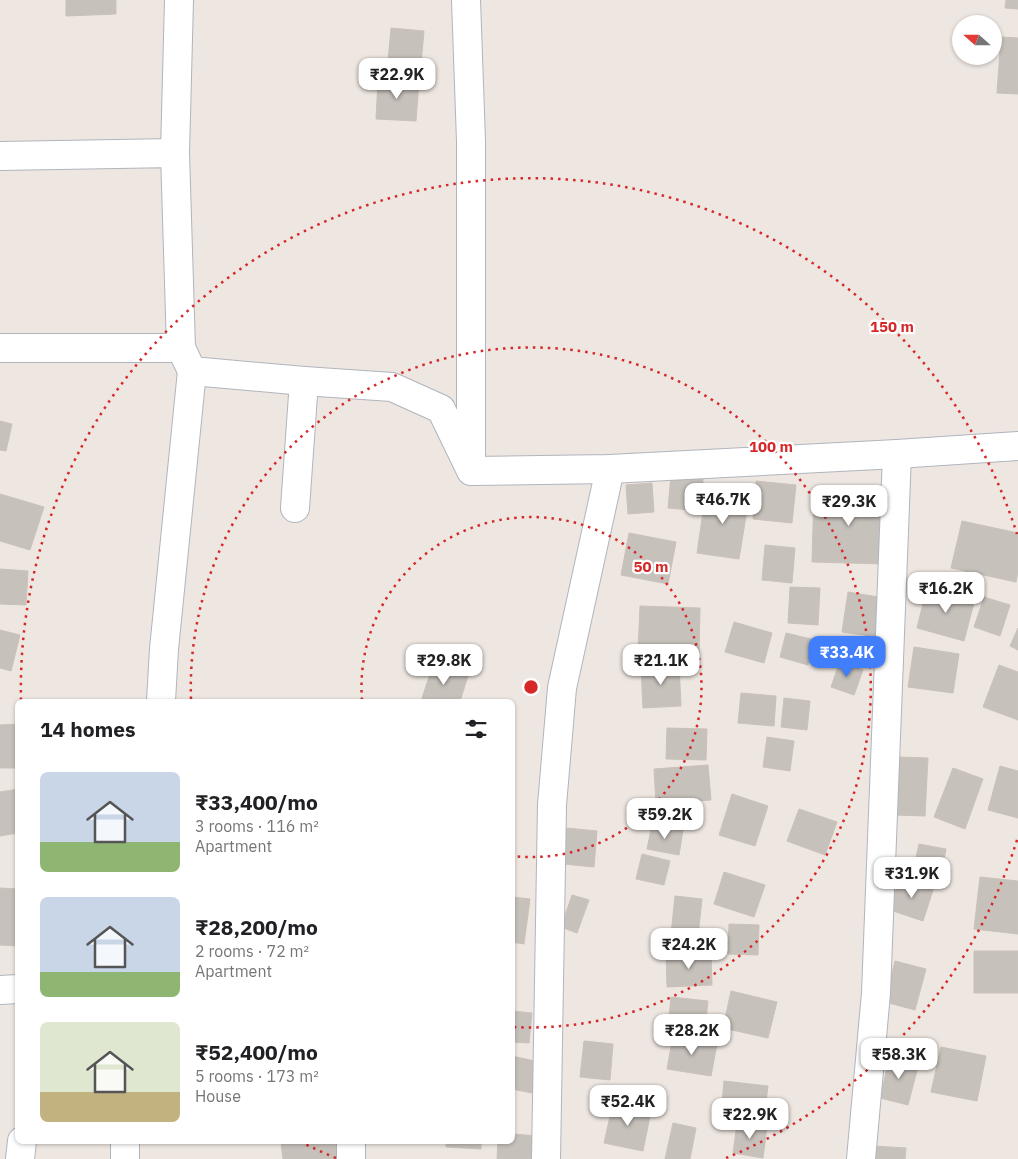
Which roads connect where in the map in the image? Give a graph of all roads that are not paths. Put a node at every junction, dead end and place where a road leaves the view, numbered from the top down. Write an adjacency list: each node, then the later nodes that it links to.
1 (179, 0): 3 (street)
2 (466, 0): 11 (street)
3 (175, 153): 4 (street); 6 (street)
4 (0, 156)
5 (0, 348): 6 (street)
6 (187, 360): 7 (street); 13 (street)
7 (304, 381): 11 (street); 12 (street)
8 (1018, 446): 9 (street)
9 (897, 454): 10 (street); 23 (street)
10 (610, 469): 11 (street); 22 (street)
11 (471, 471)
12 (295, 508)
13 (162, 699)
14 (15, 989): 15 (street)
15 (0, 990)
16 (22, 1144): 19 (street)
17 (125, 1144): 20 (street)
18 (350, 1144): 21 (street)
19 (20, 1159)
20 (125, 1159)
21 (351, 1159)
22 (546, 1159)
23 (861, 1159)

